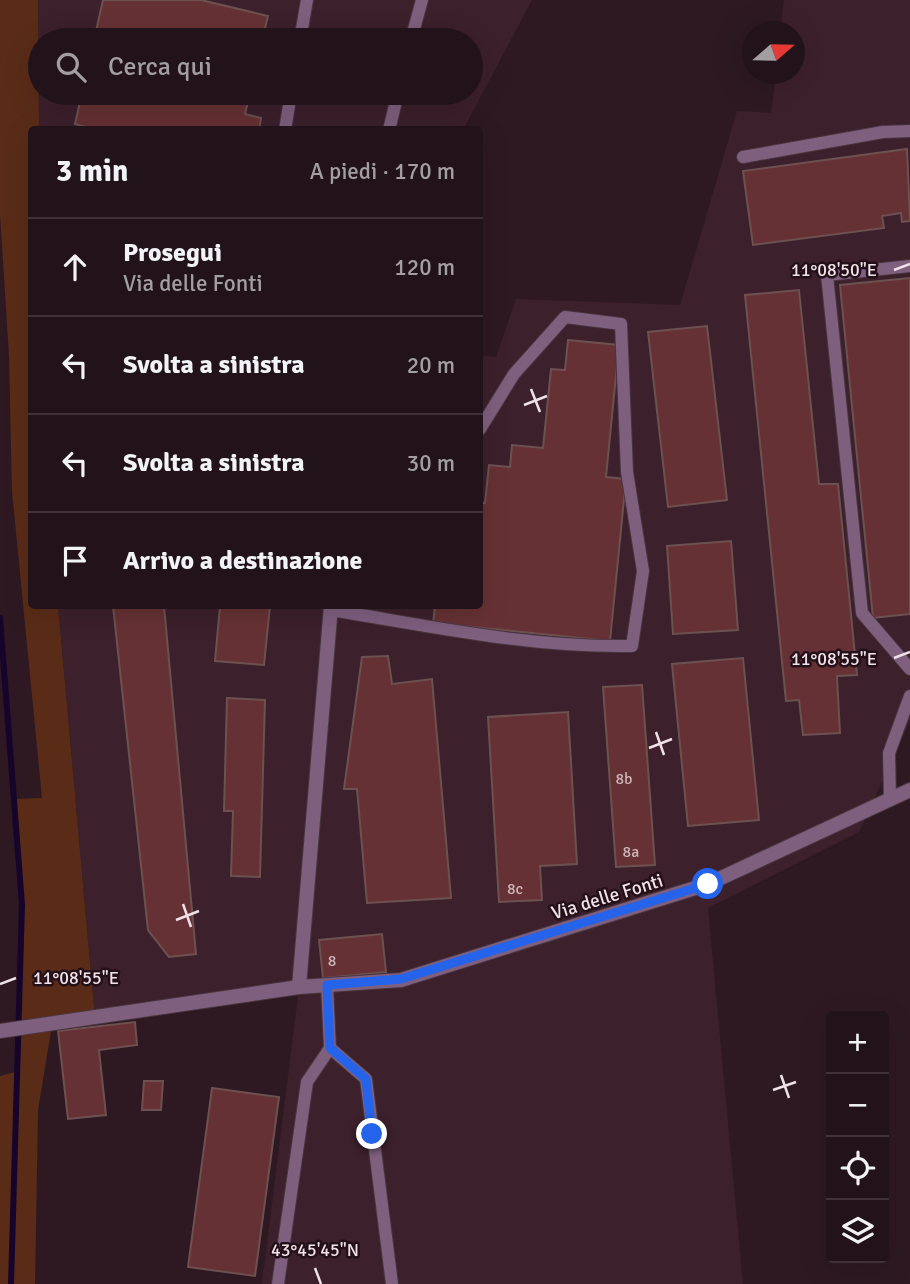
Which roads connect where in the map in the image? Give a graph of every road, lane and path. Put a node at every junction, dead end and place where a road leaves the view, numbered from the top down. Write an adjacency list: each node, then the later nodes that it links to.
1 (307, 0): 3 (lane)
2 (422, 0): 4 (lane)
3 (302, 28)
4 (414, 28)
5 (289, 105): 7 (lane)
6 (395, 105): 8 (lane)
7 (286, 126)
8 (390, 126)
9 (910, 131): 10 (lane)
10 (743, 157)
11 (910, 266): 15 (lane)
12 (483, 424): 14 (lane)
13 (331, 609): 20 (street)
14 (337, 609)
15 (910, 669)
16 (910, 696): 18 (lane)
17 (910, 790): 18 (street, Via delle Fonti)
18 (890, 799): 19 (street, Via delle Fonti)
19 (327, 985): 20 (street, Via delle Fonti); 22 (lane)
20 (299, 987): 21 (street, Via delle Fonti)
21 (4, 1031)
22 (330, 1048): 23 (lane); 24 (lane)
23 (278, 1284)
24 (393, 1284)

